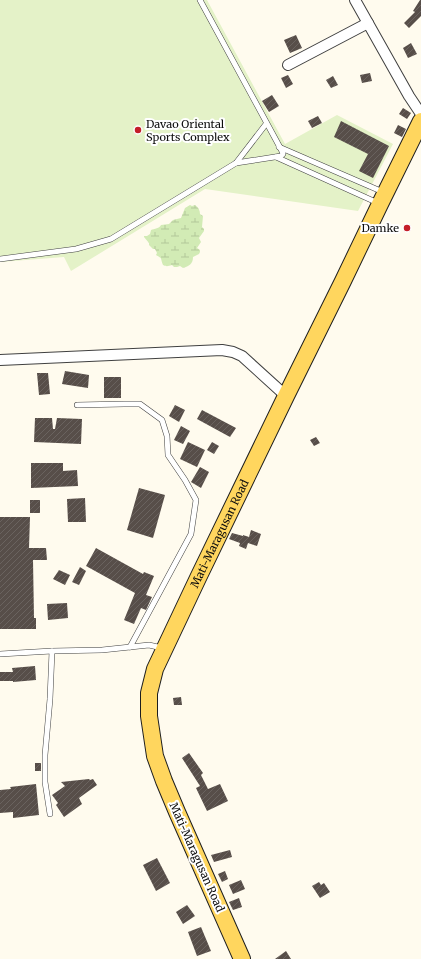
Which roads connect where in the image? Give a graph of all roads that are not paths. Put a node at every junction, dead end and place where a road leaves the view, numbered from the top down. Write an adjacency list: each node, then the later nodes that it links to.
1 (200, 0): 7 (lane)
2 (355, 0): 3 (street)
3 (368, 23): 4 (street); 5 (street)
4 (288, 65)
5 (421, 114)
6 (421, 121): 13 (main road, Mati-Maragusan Road)
7 (266, 124): 8 (lane); 10 (lane)
8 (279, 147): 9 (lane); 11 (lane)
9 (275, 157): 10 (lane); 12 (lane)
10 (236, 163): 14 (lane)
11 (355, 180): 12 (lane); 13 (lane)
12 (350, 190): 13 (lane)
13 (375, 195): 16 (main road, Mati-Maragusan Road)
14 (0, 259)
15 (0, 360): 16 (street)
16 (286, 396): 19 (main road, Mati-Maragusan Road)
17 (77, 405): 18 (lane)
18 (130, 647): 19 (lane); 20 (lane)
19 (165, 649): 23 (main road, Mati-Maragusan Road)
20 (52, 651): 21 (lane); 22 (lane)
21 (0, 654)
22 (50, 814)
23 (242, 959)

